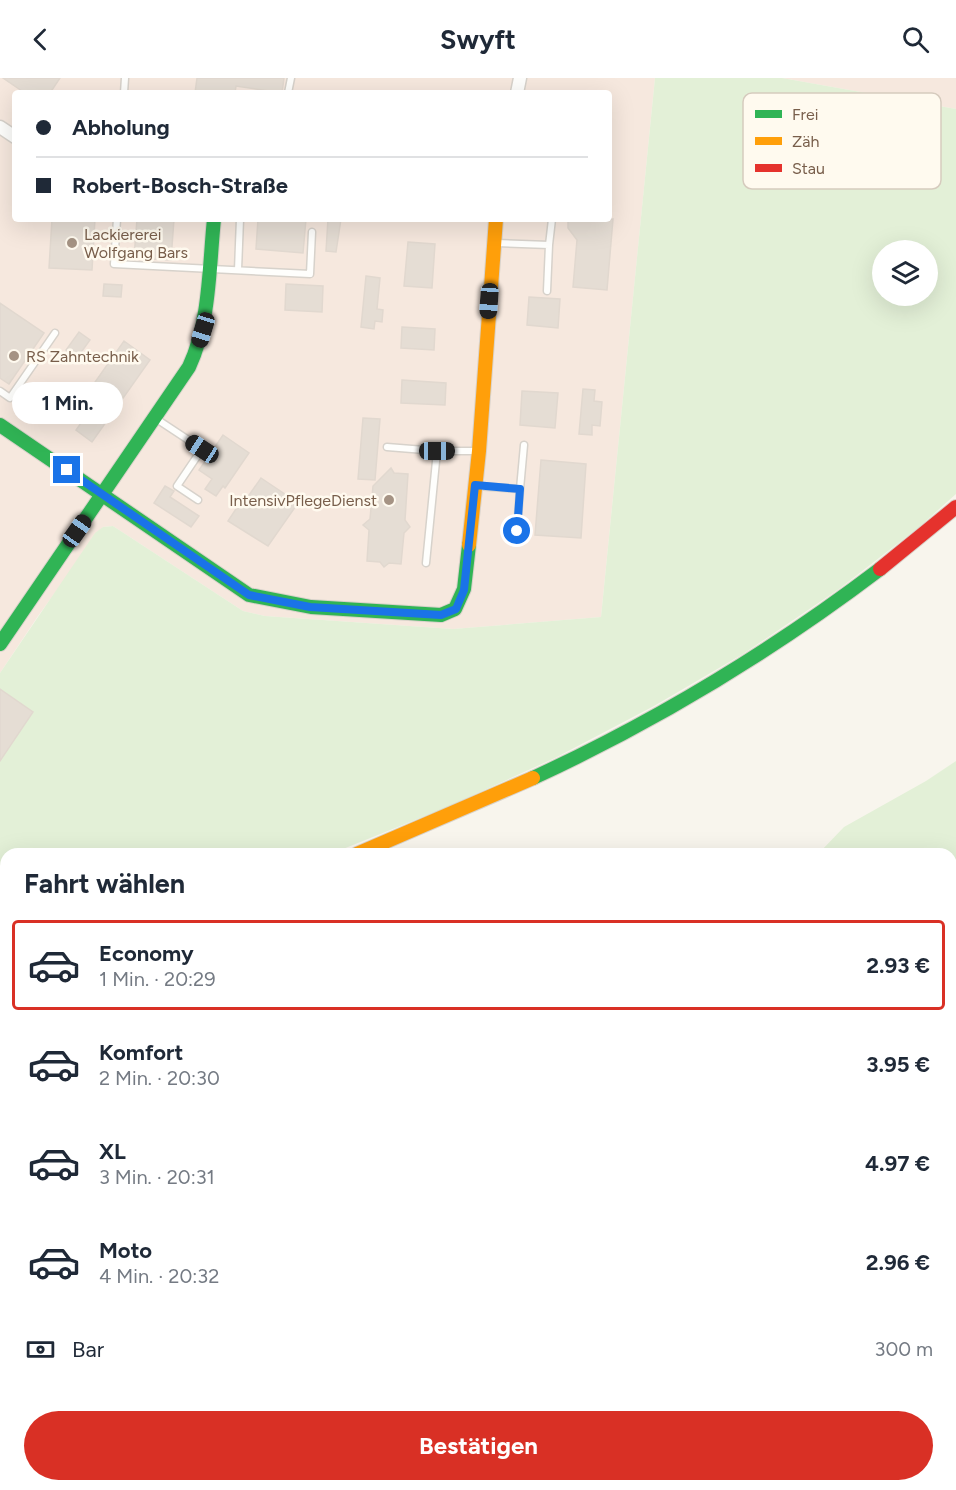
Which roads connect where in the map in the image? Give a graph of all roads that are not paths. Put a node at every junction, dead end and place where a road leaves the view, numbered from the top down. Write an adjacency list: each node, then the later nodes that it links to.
1 (117, 222): 9 (lane)
2 (214, 222): 9 (main road)
3 (240, 222): 10 (lane)
4 (496, 222): 7 (main road)
5 (552, 222): 8 (lane)
6 (312, 232): 10 (lane)
7 (493, 243): 8 (lane); 21 (main road)
8 (549, 245): 11 (lane)
9 (210, 269): 10 (lane); 16 (main road)
10 (238, 270)
11 (547, 291)
12 (55, 333): 13 (lane)
13 (0, 391)
14 (31, 408): 15 (lane)
15 (56, 418)
16 (155, 418): 24 (main road); 25 (lane)
17 (0, 425): 24 (main road)
18 (524, 445): 23 (lane)
19 (387, 447): 20 (lane)
20 (437, 451): 21 (lane); 28 (lane)
21 (479, 451): 22 (main road)
22 (475, 485): 23 (lane); 24 (main road)
23 (520, 489): 27 (lane)
24 (103, 494): 29 (main road)
25 (198, 500)
26 (956, 507): 30 (main road)
27 (517, 531)
28 (426, 563)
29 (0, 644)
30 (371, 848)

